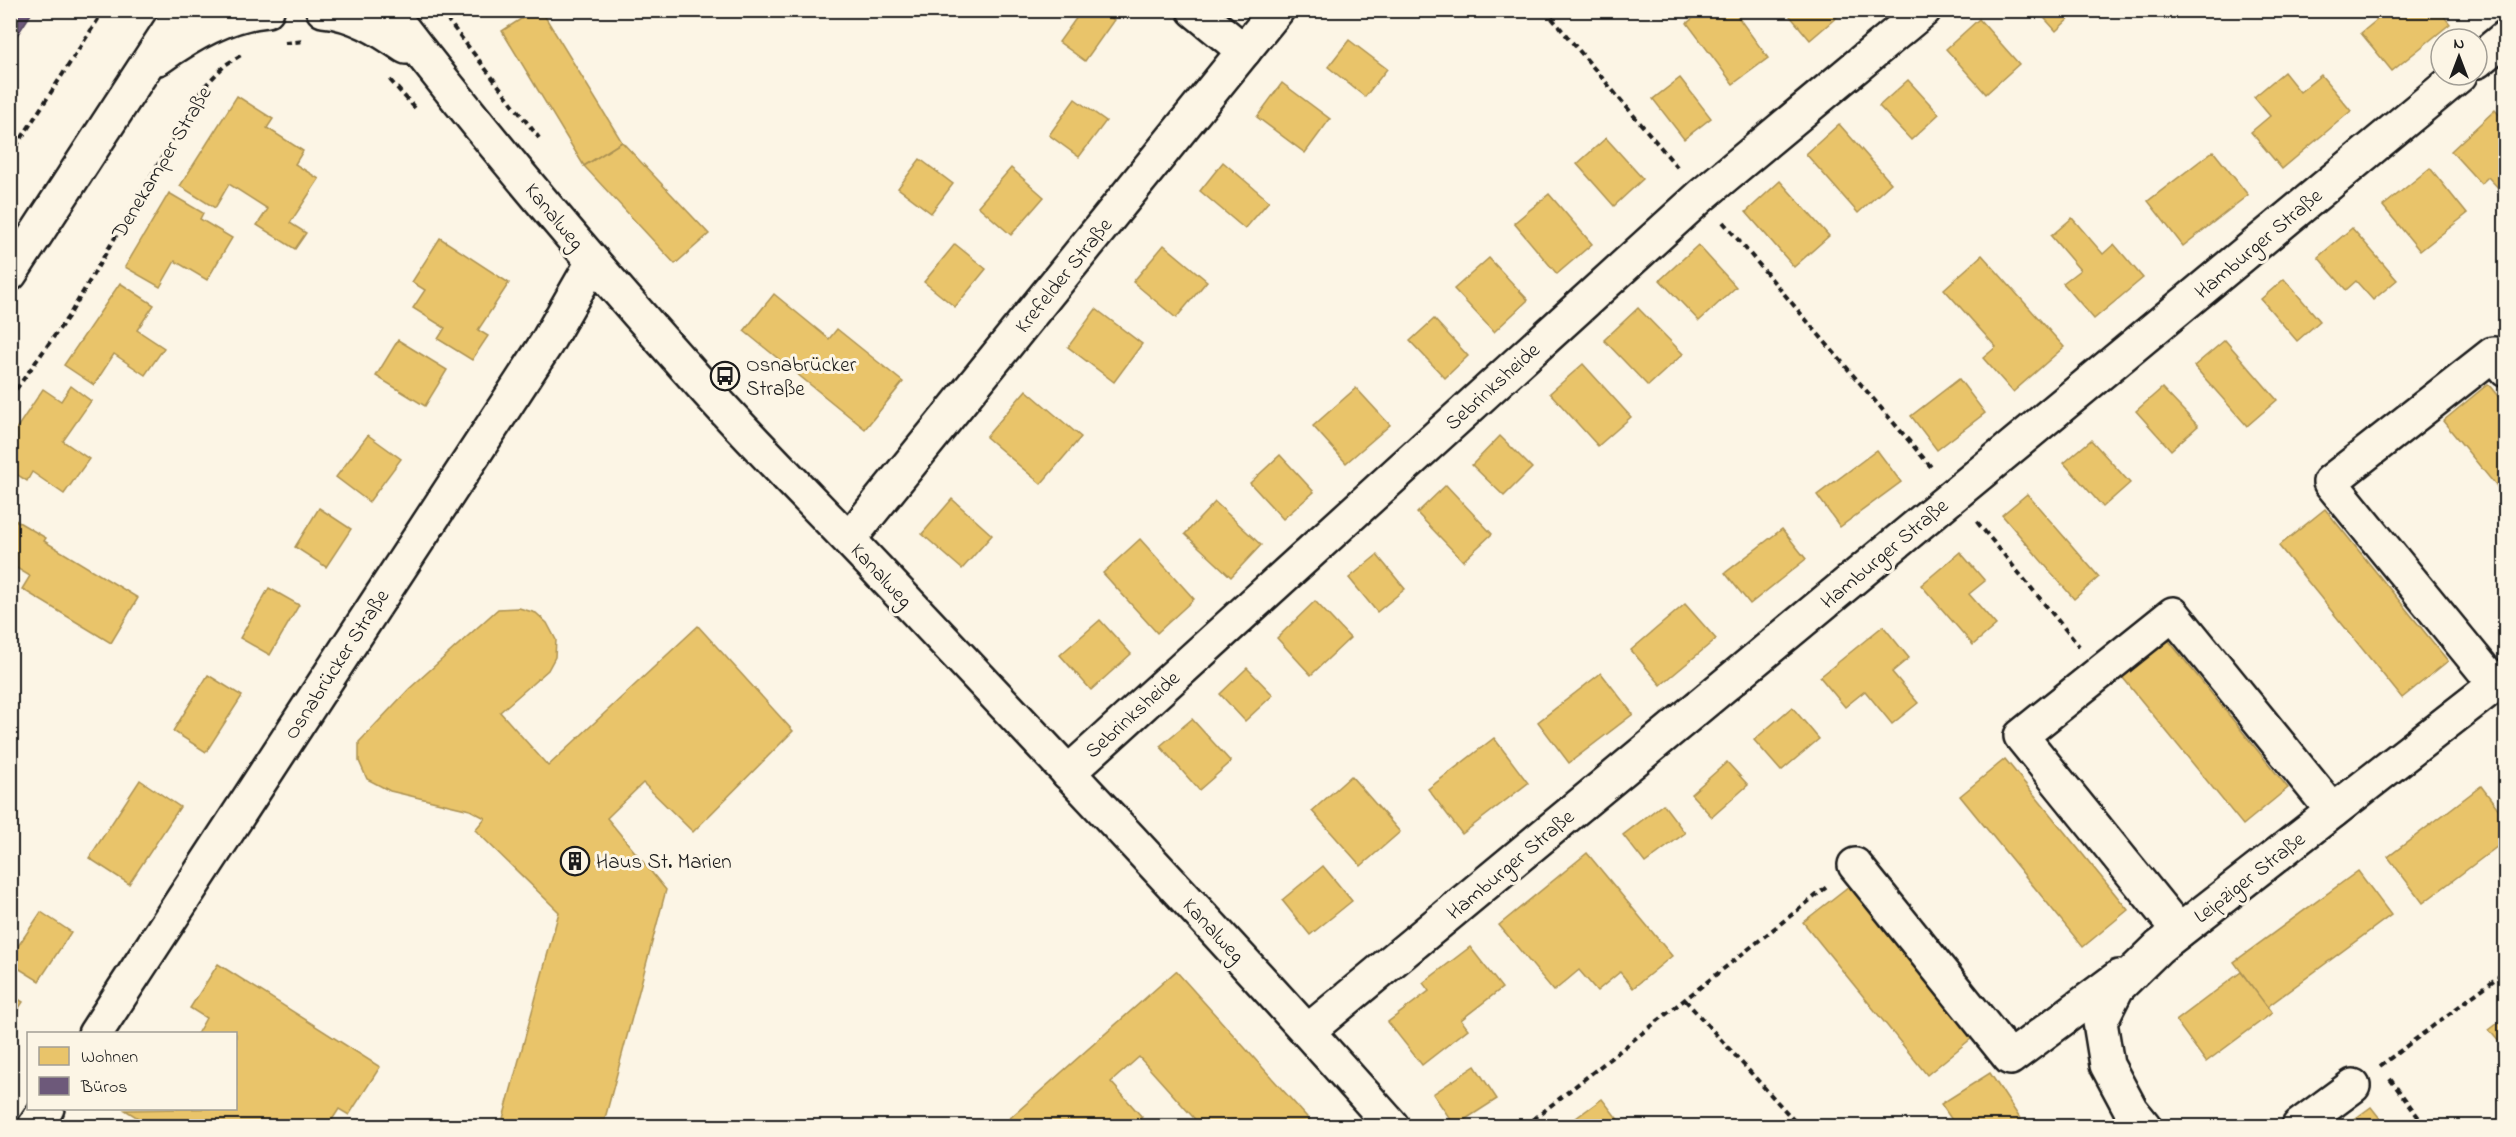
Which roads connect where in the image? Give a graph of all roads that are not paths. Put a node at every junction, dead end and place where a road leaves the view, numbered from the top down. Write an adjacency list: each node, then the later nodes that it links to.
1 (182, 10): 12 (street)
2 (267, 10): 12 (street)
3 (323, 10): 11 (street)
4 (388, 10): 11 (street, Kanalweg)
5 (1194, 10): 9 (street)
6 (1277, 10): 9 (street, Krefelder Straße)
7 (1924, 10): 19 (street, Sebrinksheide)
8 (2505, 37): 10 (street)
9 (1244, 51): 17 (street, Krefelder Straße)
10 (2489, 51)
11 (427, 62): 14 (street, Kanalweg)
12 (142, 70): 15 (street)
13 (2446, 87): 23 (street, Hamburger Straße)
14 (593, 262): 17 (street, Kanalweg); 24 (street, Osnabrücker Straße)
15 (10, 274)
16 (2505, 370): 18 (street)
17 (849, 539): 19 (street, Kanalweg)
18 (2500, 680): 20 (street, Leipziger Straße)
19 (1068, 772): 23 (street, Kanalweg)
20 (2333, 811): 22 (street, Leipziger Straße); 22 (street)
21 (1855, 865): 22 (street)
22 (2169, 939): 29 (street, Leipziger Straße)
23 (1308, 1031): 28 (street, Kanalweg)
24 (96, 1032)
25 (2353, 1086): 30 (street)
26 (46, 1110): 27 (street)
27 (35, 1126)
28 (1392, 1126)
29 (2144, 1126)
30 (2299, 1126)

